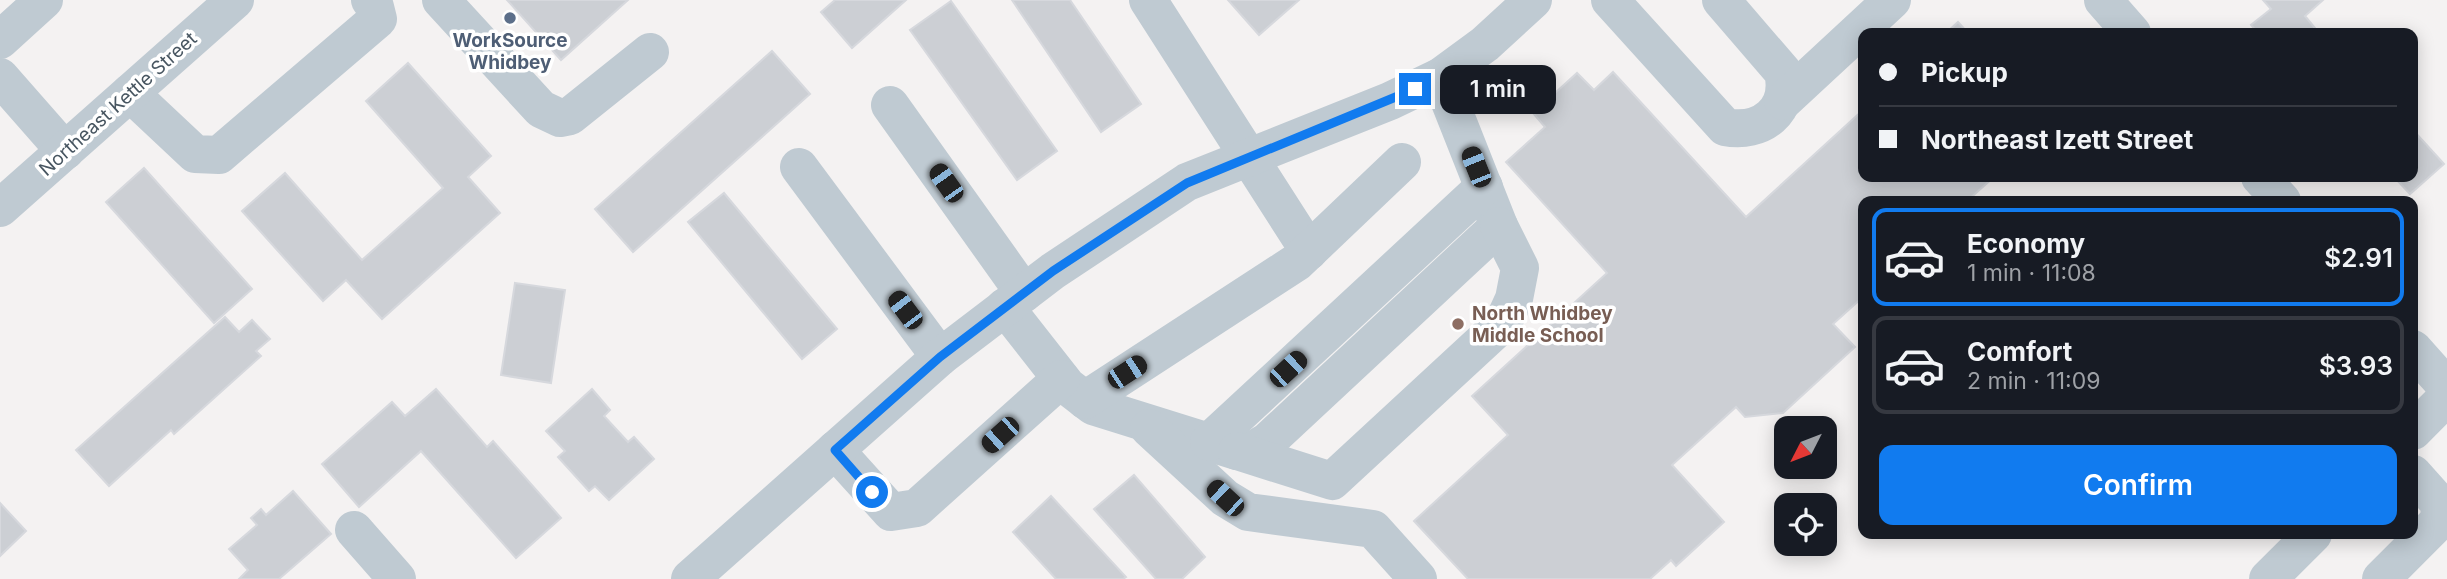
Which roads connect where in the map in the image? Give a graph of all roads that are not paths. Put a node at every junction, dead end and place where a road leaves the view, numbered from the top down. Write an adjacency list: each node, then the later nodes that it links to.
1 (44, 0): 12 (street)
2 (235, 0): 16 (street, Northeast Kettle Street)
3 (370, 0): 16 (street)
4 (441, 0): 13 (street)
5 (1147, 0): 20 (street)
6 (1610, 0): 17 (street)
7 (1892, 0): 10 (street)
8 (1730, 3): 17 (street)
9 (1519, 4): 15 (street)
10 (1862, 28)
11 (1858, 32): 17 (street)
12 (0, 40)
13 (649, 52)
14 (0, 77): 19 (street)
15 (1440, 77): 20 (street); 24 (street)
16 (130, 93): 19 (street, Northeast Kettle Street)
17 (1783, 101)
18 (890, 105): 29 (street)
19 (65, 151): 26 (street, Northeast Kettle Street)
20 (1248, 158): 28 (street); 29 (street)
21 (1402, 162): 28 (street)
22 (799, 167): 31 (street)
23 (2265, 182): 25 (street)
24 (1484, 187): 27 (street); 37 (street)
25 (2277, 196)
26 (0, 208)
27 (1499, 226): 37 (street); 37 (street)
28 (1309, 251): 33 (street)
29 (1015, 300): 31 (street); 33 (street)
30 (2418, 355): 32 (street)
31 (940, 357): 38 (street)
32 (2447, 387)
33 (1073, 389): 35 (street); 38 (street)
34 (2447, 397): 36 (street)
35 (1143, 422): 37 (street); 44 (street)
36 (2418, 426)
37 (1223, 447)
38 (835, 450): 43 (street)
39 (2418, 480): 46 (street)
40 (354, 530): 42 (street)
41 (2308, 539): 45 (street)
42 (397, 579)
43 (690, 579)
44 (1418, 579)
45 (2268, 579)
46 (2381, 579)

